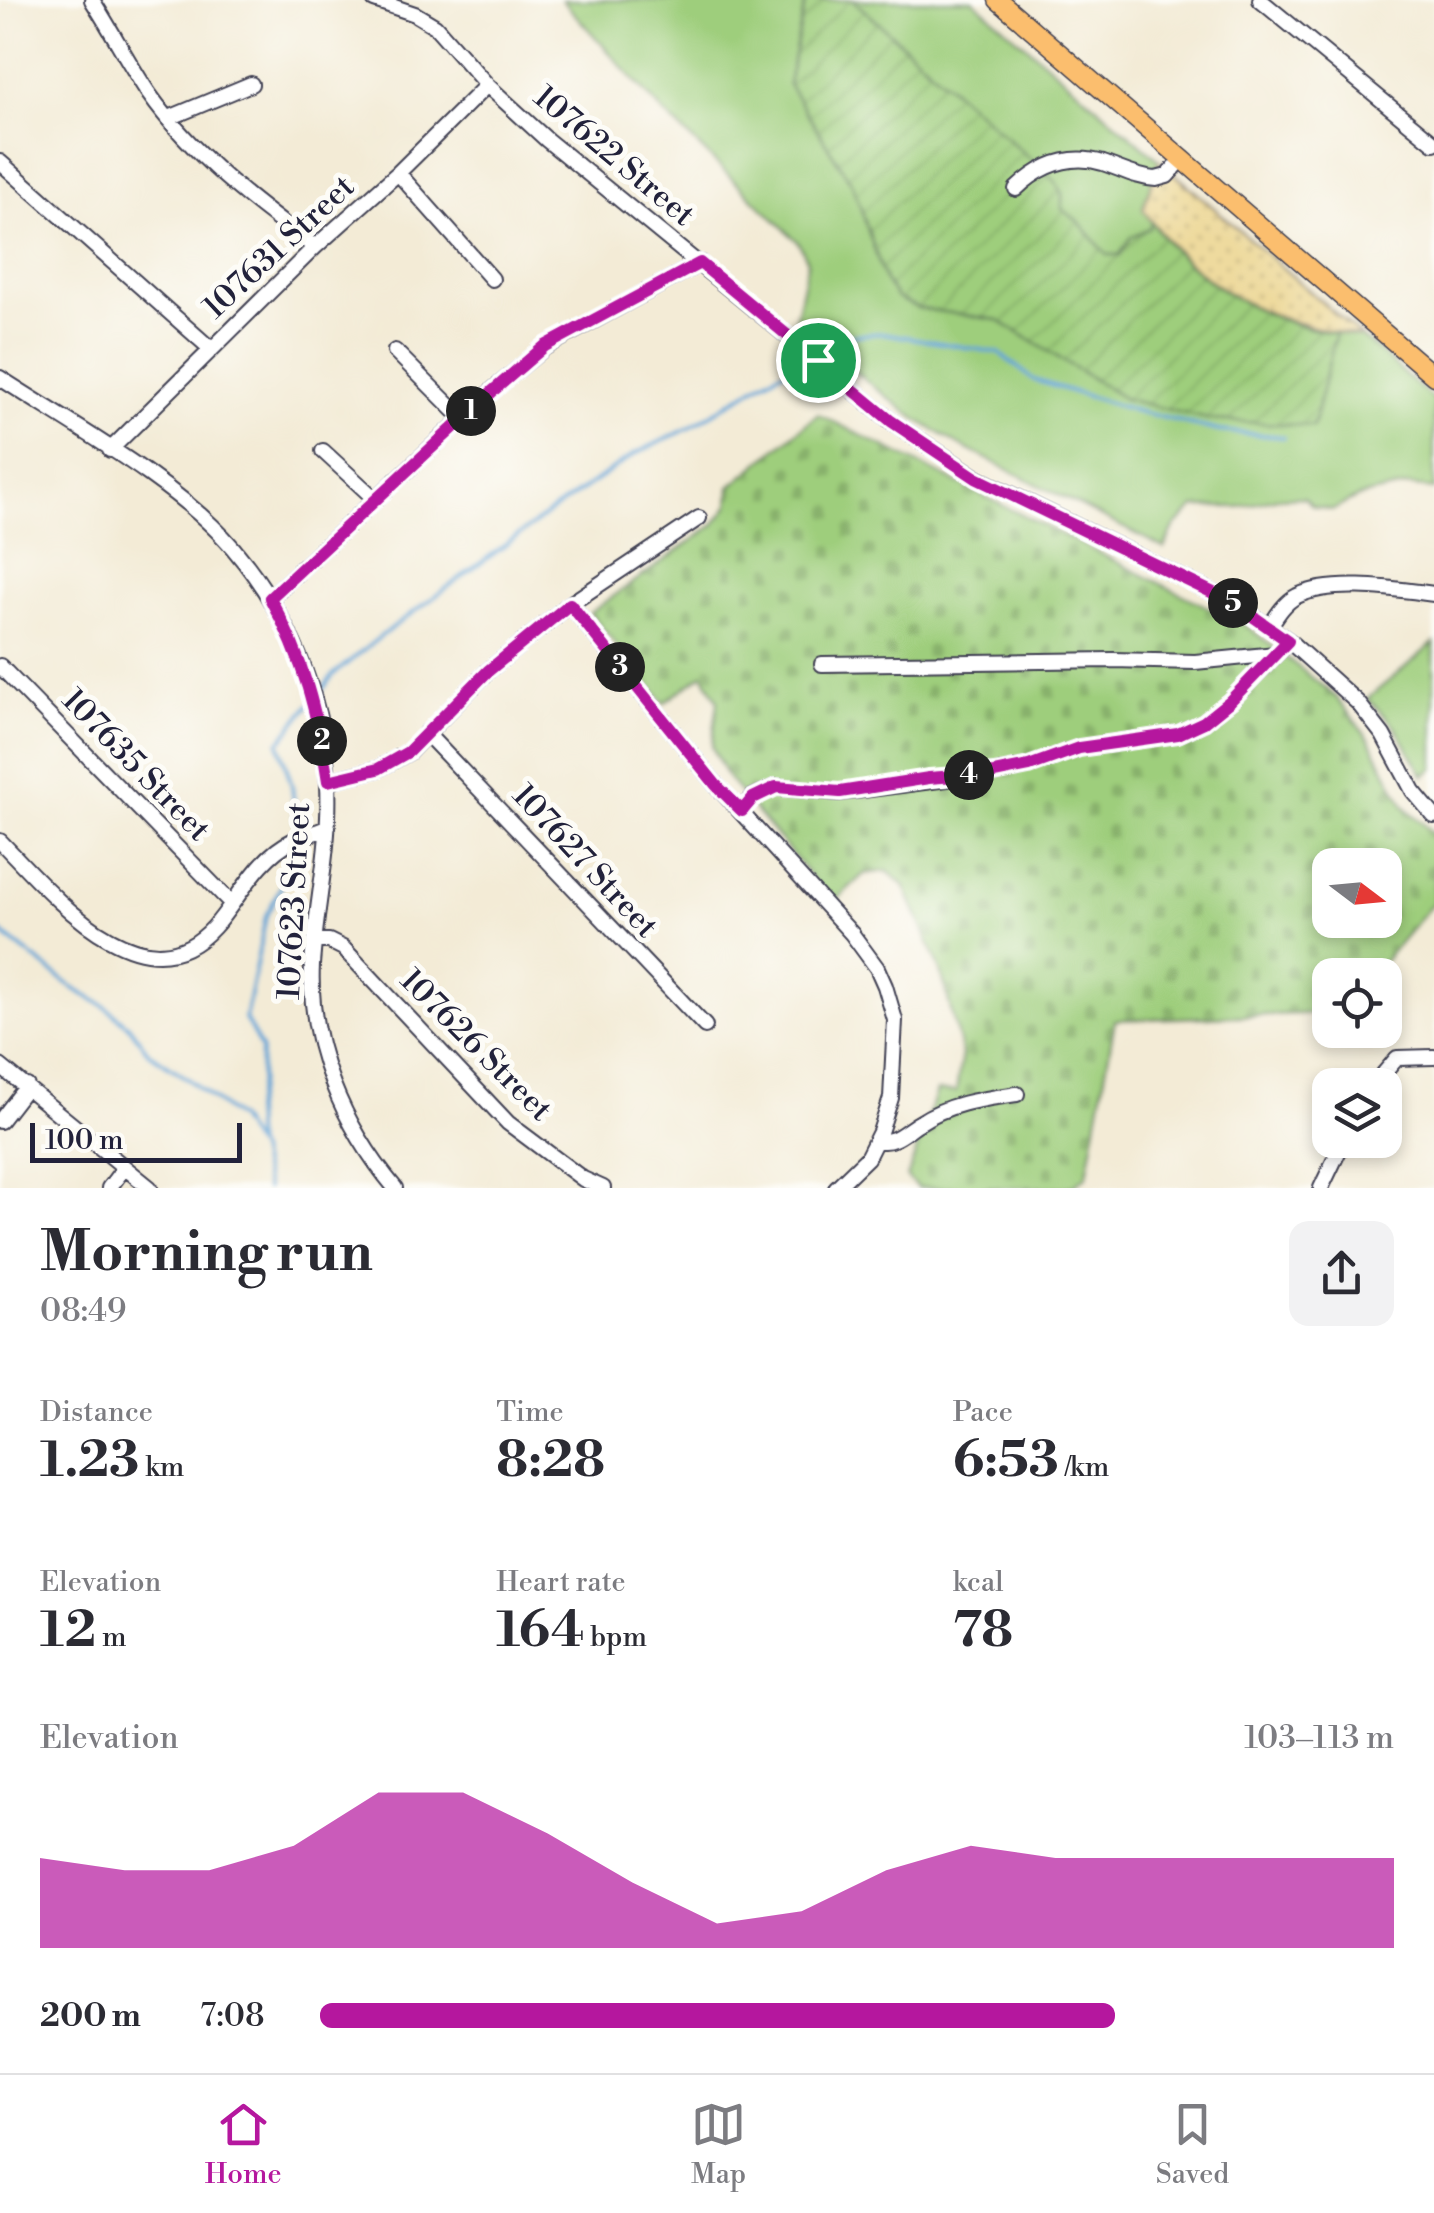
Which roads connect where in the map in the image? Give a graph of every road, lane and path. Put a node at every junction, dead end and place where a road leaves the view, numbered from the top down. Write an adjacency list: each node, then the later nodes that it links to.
1 (92, 0): 7 (street)
2 (374, 0): 6 (street, 107622 Street)
3 (998, 0): 9 (main road)
4 (1260, 0): 8 (street)
5 (251, 84): 7 (street)
6 (487, 84): 11 (street, 107631 Street); 14 (street, 107622 Street)
7 (168, 118): 13 (street)
8 (1434, 143)
9 (1183, 158): 12 (street); 18 (main road)
10 (0, 162): 16 (street)
11 (398, 174): 13 (street, 107631 Street); 15 (street)
12 (1016, 190)
13 (315, 247): 16 (street, 107631 Street)
14 (700, 263): 20 (street); 28 (street, 107622 Street)
15 (492, 279)
16 (211, 349): 21 (street, 107631 Street)
17 (395, 351): 20 (street)
18 (1434, 376)
19 (0, 378): 21 (street, 107623 Street)
20 (463, 419): 23 (street)
21 (110, 450): 26 (street, 107623 Street)
22 (322, 451): 23 (street)
23 (375, 499): 26 (street)
24 (699, 518): 27 (street)
25 (1434, 594): 28 (street)
26 (270, 598): 34 (street, 107623 Street)
27 (570, 604): 33 (street); 35 (street)
28 (1270, 626): 29 (street, 107622 Street)
29 (1288, 641): 30 (street); 36 (street, 107622 Street)
30 (1276, 654): 31 (street); 35 (street)
31 (822, 664)
32 (0, 666): 39 (street, 107635 Street)
33 (426, 732): 34 (street); 41 (street, 107627 Street)
34 (328, 781): 37 (street, 107623 Street)
35 (742, 811): 48 (street)
36 (1434, 816)
37 (328, 827): 39 (street); 40 (street, 107623 Street)
38 (0, 841): 39 (street)
39 (232, 904)
40 (315, 941): 53 (street, 107623 Street); 54 (street, 107626 Street)
41 (705, 1026)
42 (1434, 1057): 44 (street)
43 (0, 1066): 45 (street)
44 (1388, 1068)
45 (27, 1086): 47 (street); 50 (street)
46 (1018, 1094): 48 (street)
47 (0, 1122)
48 (877, 1140): 55 (street)
49 (1336, 1158): 56 (street)
50 (124, 1168): 51 (street); 52 (street)
51 (109, 1188)
52 (150, 1188)
53 (395, 1188)
54 (603, 1188)
55 (836, 1188)
56 (1322, 1188)

